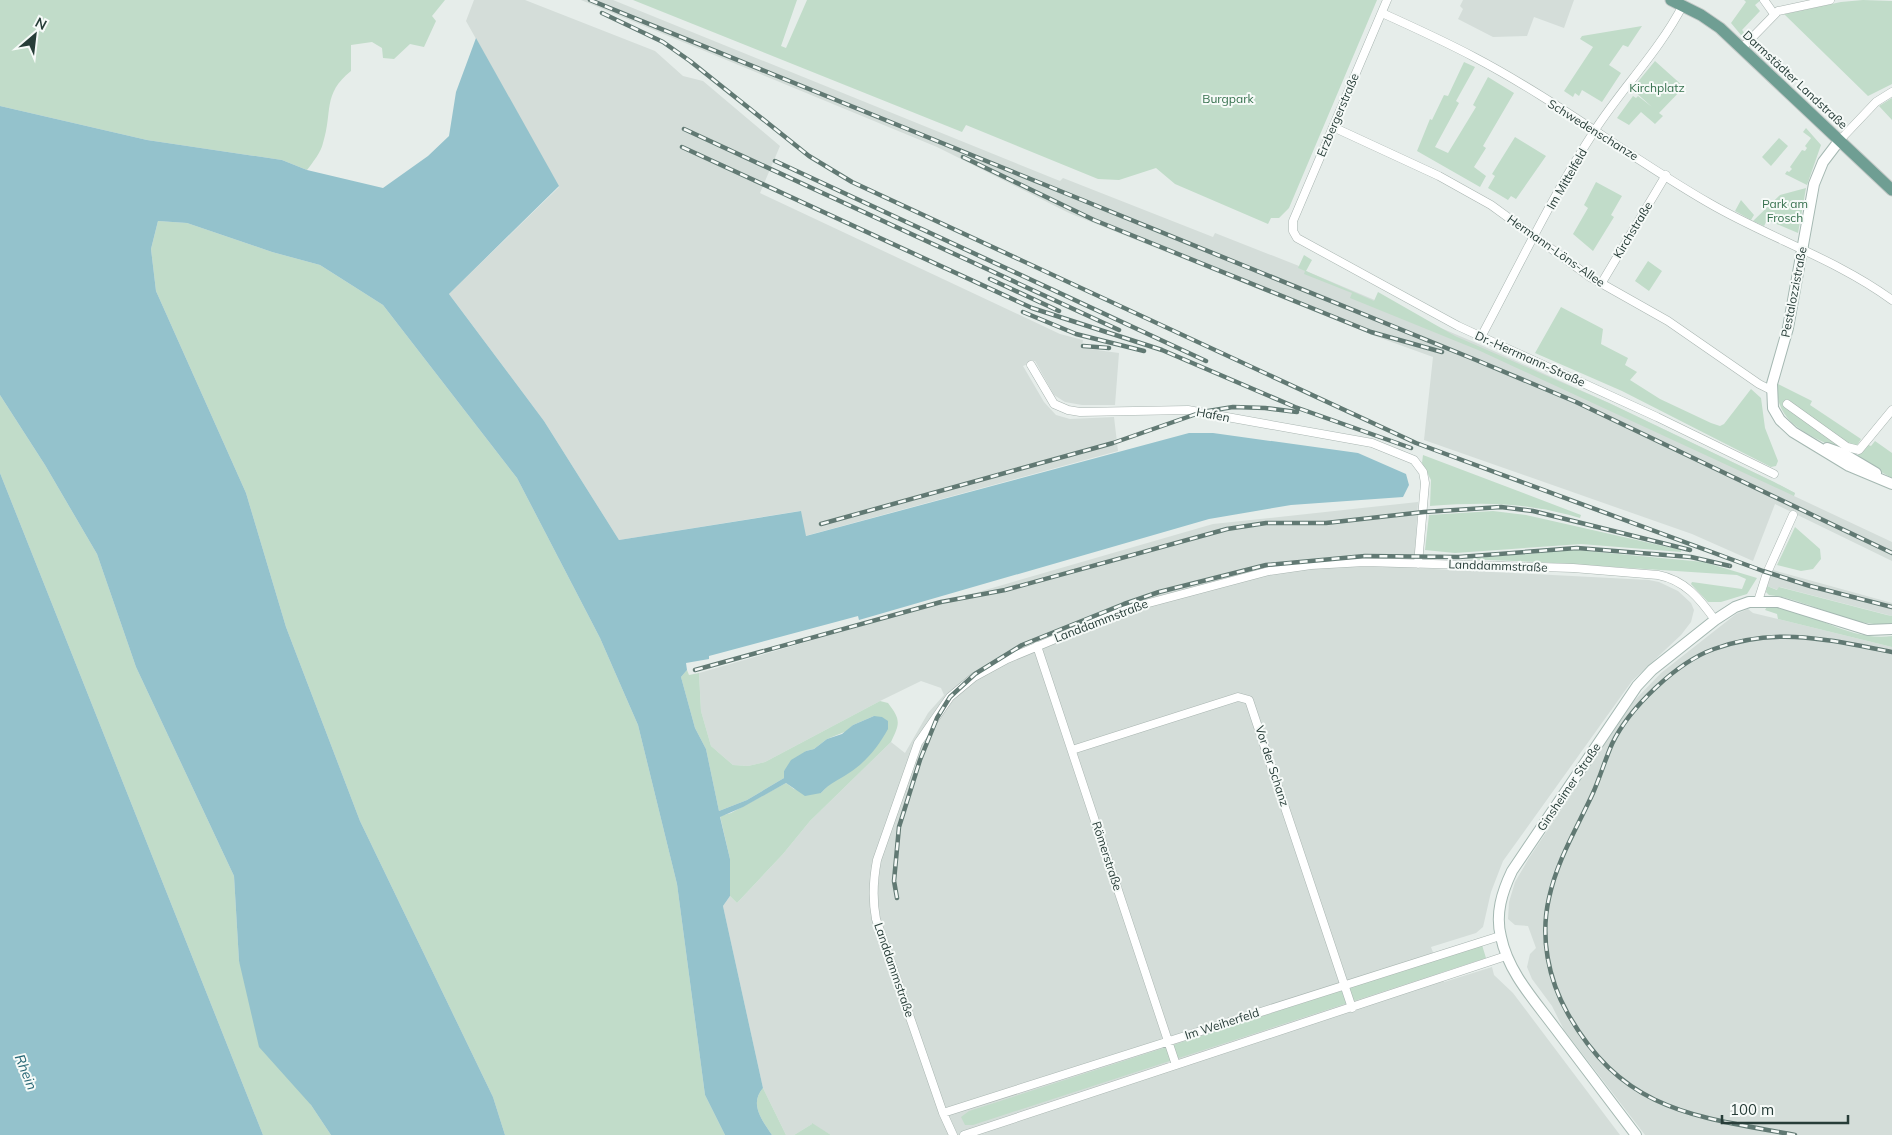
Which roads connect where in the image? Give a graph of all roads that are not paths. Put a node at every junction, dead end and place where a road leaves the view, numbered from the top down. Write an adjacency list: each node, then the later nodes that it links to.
1 (1387, 0): 6 (street, Erzbergerstraße)
2 (1671, 0): 5 (main road, Darmstädter Landstraße)
3 (1764, 0): 7 (street)
4 (1830, 0): 7 (street)
5 (1683, 5): 8 (main road, Darmstädter Landstraße); 11 (street, Im Mittelfeld)
6 (1382, 12): 10 (street, Erzbergerstraße); 11 (street, Schwedenschanze)
7 (1774, 14): 8 (street)
8 (1742, 49): 12 (main road, Darmstädter Landstraße)
9 (1892, 92): 12 (street)
10 (1333, 127): 15 (street, Erzbergerstraße); 16 (street, Hermann-Löns-Allee)
11 (1595, 130): 13 (street, Schwedenschanze); 16 (street, Im Mittelfeld)
12 (1840, 141): 14 (main road, Darmstädter Landstraße); 17 (main road, Pestalozzistraße)
13 (1666, 176): 17 (street, Schwedenschanze); 18 (street, Kirchstraße)
14 (1892, 190)
15 (1293, 231): 20 (street, Dr.-Herrmann-Straße)
16 (1534, 236): 18 (street, Hermann-Löns-Allee); 20 (street, Im Mittelfeld)
17 (1803, 250): 19 (street, Schwedenschanze); 22 (main road, Pestalozzistraße)
18 (1601, 284): 22 (street, Hermann-Löns-Allee)
19 (1892, 300)
20 (1481, 337): 25 (street, Dr.-Herrmann-Straße)
21 (1031, 365): 28 (street, Hafen)
22 (1772, 390): 26 (main road)
23 (1787, 404): 24 (street)
24 (1892, 410)
25 (1774, 474)
26 (1889, 483)
27 (1793, 515): 29 (street)
28 (1418, 564): 30 (street, Landdammstraße); 32 (street, Landdammstraße)
29 (1758, 601): 30 (main road, Ginsheimer Straße); 31 (main road, Ginsheimer Straße)
30 (1715, 620): 34 (main road, Ginsheimer Straße)
31 (1892, 629)
32 (1037, 646): 33 (street, Römerstraße); 40 (street, Landdammstraße)
33 (1072, 750): 36 (street, Vor der Schanz); 38 (street, Römerstraße)
34 (1500, 936): 35 (main road, Ginsheimer Straße); 36 (street, Im Weiherfeld)
35 (1506, 956): 37 (street, Im Weiherfeld); 43 (main road, Ginsheimer Straße)
36 (1344, 985): 37 (street, Vor der Schanz); 38 (street, Im Weiherfeld)
37 (1352, 1008): 39 (street, Im Weiherfeld)
38 (1168, 1041): 39 (street, Römerstraße); 40 (street, Im Weiherfeld)
39 (1176, 1065): 42 (street, Im Weiherfeld)
40 (943, 1113): 41 (street, Landdammstraße)
41 (953, 1135)
42 (964, 1135)
43 (1636, 1135)

